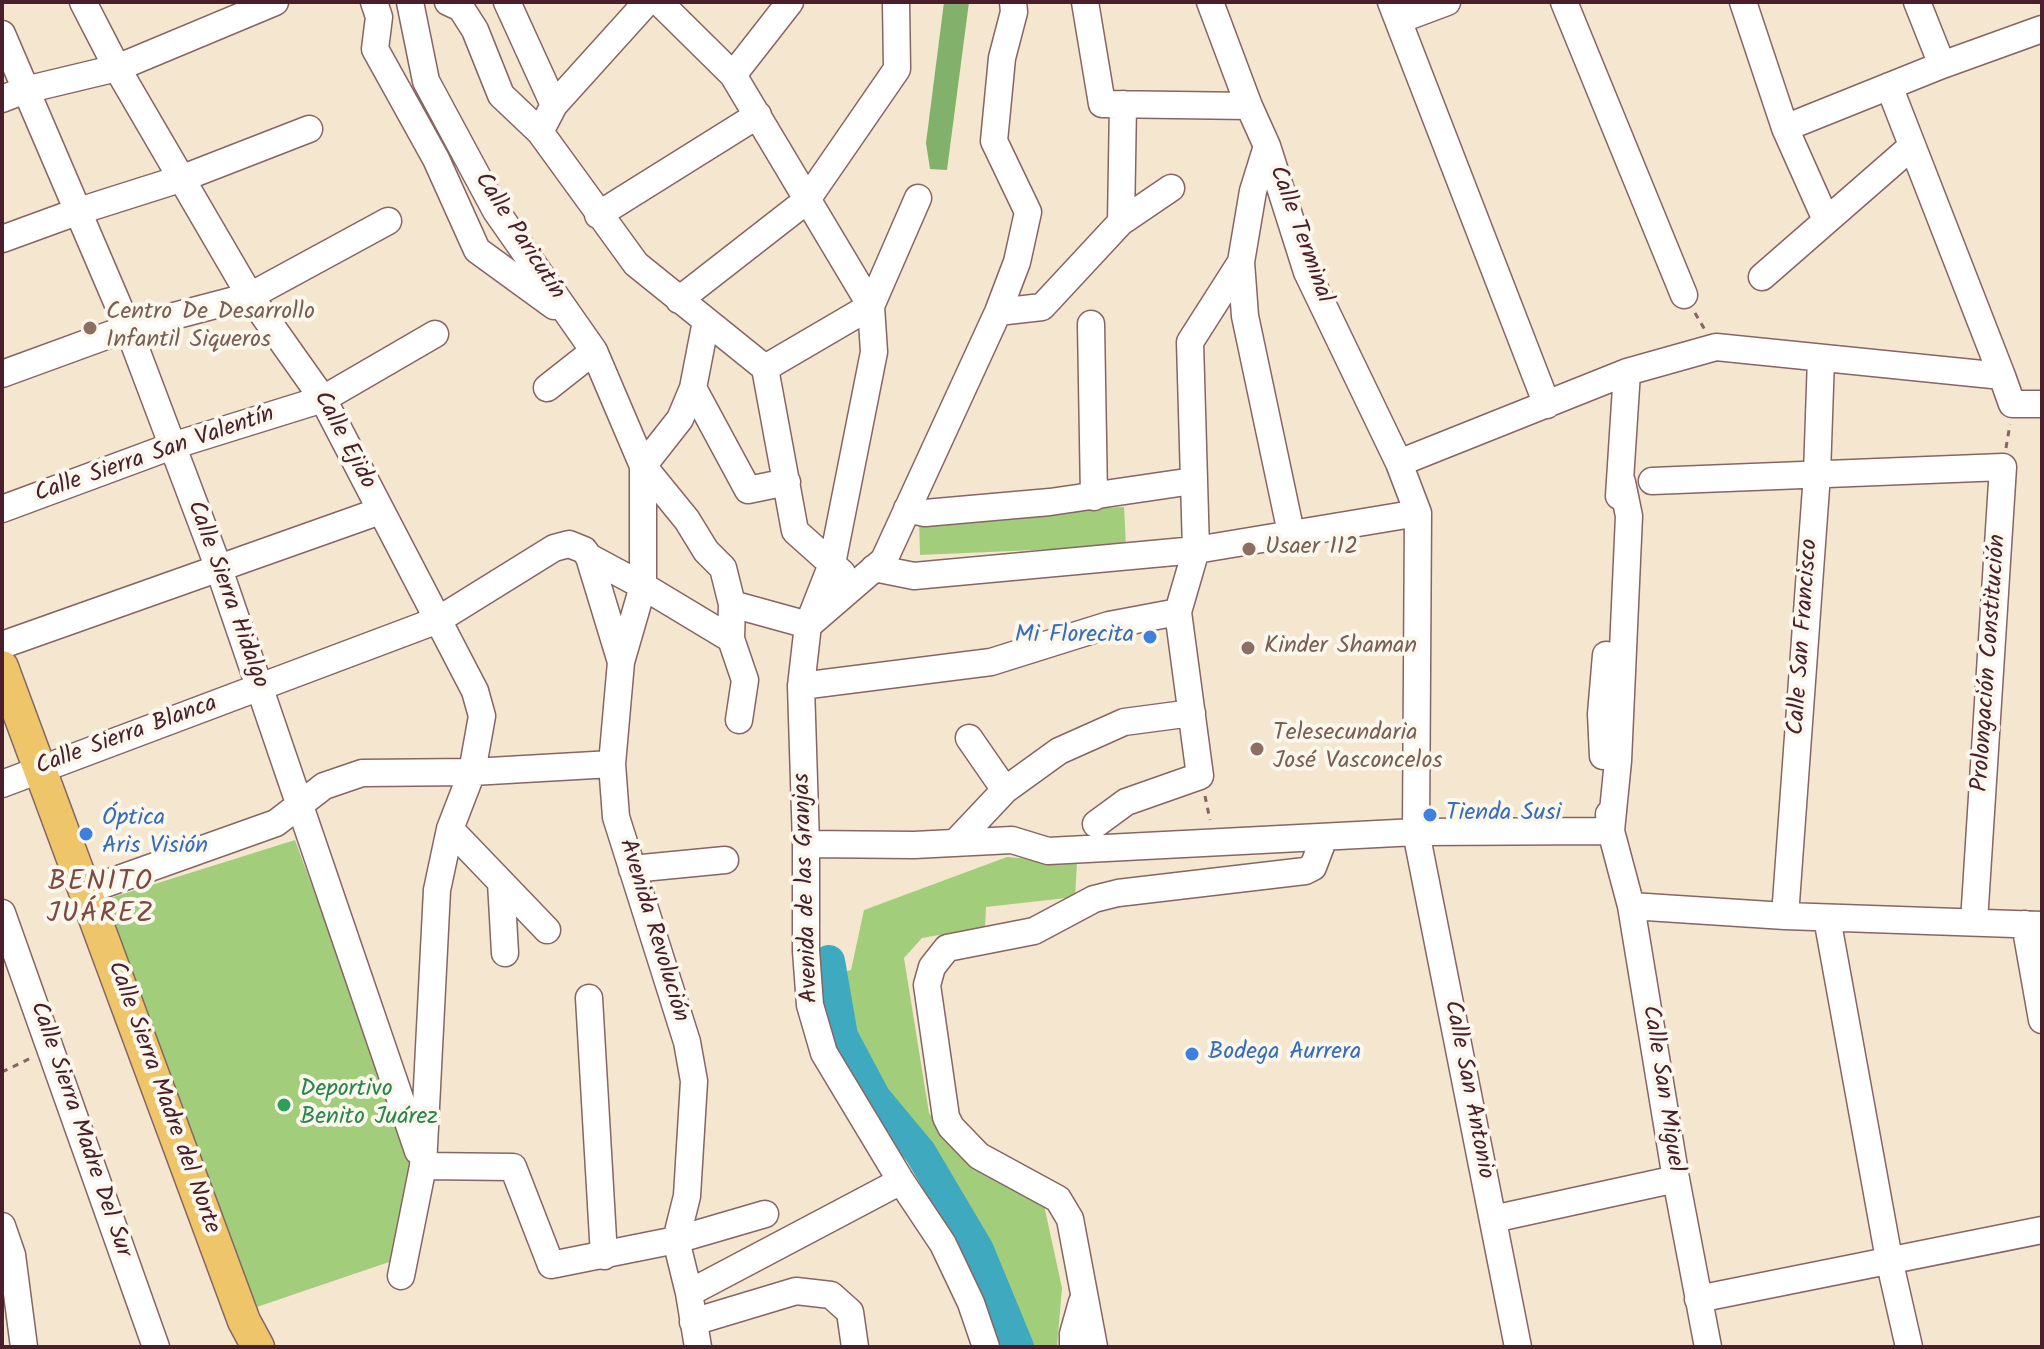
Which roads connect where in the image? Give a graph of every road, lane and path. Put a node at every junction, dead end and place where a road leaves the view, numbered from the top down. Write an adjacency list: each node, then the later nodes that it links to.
1 (83, 2): 22 (street, Calle Ejido)
2 (275, 2): 22 (street)
3 (374, 2): 52 (street)
4 (410, 2): 52 (street, Calle Paricutín)
5 (448, 2): 32 (street)
6 (507, 2): 27 (street)
7 (647, 2): 27 (street)
8 (659, 2): 23 (street)
9 (790, 2): 23 (street)
10 (896, 2): 38 (street)
11 (1085, 2): 26 (street)
12 (1210, 2): 28 (street, Calle Terminal)
13 (1447, 2): 18 (street)
14 (1564, 2): 47 (street)
15 (1743, 2): 30 (street)
16 (1917, 2): 21 (street)
17 (1016, 5): 51 (street)
18 (1395, 11): 69 (street)
19 (2, 34): 25 (street, Calle Sierra Hidalgo)
20 (2040, 36): 21 (street)
21 (1942, 65): 24 (street)
22 (117, 68): 25 (street); 35 (street, Calle Ejido)
23 (733, 75): 29 (street)
24 (1889, 86): 30 (street); 34 (street)
25 (14, 95): 39 (street, Calle Sierra Hidalgo)
26 (1113, 104): 28 (street); 43 (street)
27 (554, 105): 32 (street)
28 (1249, 106): 33 (street, Calle Terminal)
29 (758, 115): 38 (street); 40 (street)
30 (1785, 128): 41 (street)
31 (309, 129): 35 (street)
32 (540, 132): 40 (street)
33 (1267, 146): 45 (street); 71 (street, Calle Terminal)
34 (1911, 147): 41 (street); 63 (street)
35 (183, 178): 39 (street); 48 (street, Calle Ejido)
36 (1171, 188): 43 (street)
37 (918, 198): 50 (street)
38 (806, 201): 49 (street); 50 (street)
39 (79, 211): 44 (street); 55 (street, Calle Sierra Hidalgo)
40 (598, 215): 49 (street)
41 (1826, 220): 46 (street)
42 (388, 221): 48 (street)
43 (1121, 222): 51 (street)
44 (2, 239)
45 (1241, 262): 75 (street); 83 (street)
46 (1762, 277)
47 (1684, 295): 57 (path)
48 (250, 296): 55 (street); 66 (street, Calle Ejido)
49 (679, 300): 53 (street)
50 (871, 306): 60 (street); 86 (street, Avenida de las Granjas)
51 (998, 312): 80 (street)
52 (573, 320): 58 (street, Calle Paricutín)
53 (706, 321): 60 (street); 65 (street)
54 (1091, 324): 78 (street)
55 (128, 328): 62 (street); 70 (street, Calle Sierra Hidalgo)
56 (435, 334): 66 (street, Calle Sierra San Valentín)
57 (1716, 347): 59 (street); 61 (street)
58 (594, 351): 64 (street); 72 (street, Calle Paricutín)
59 (1821, 358): 63 (street); 74 (street, Calle San Francisco)
60 (765, 368): 77 (street)
61 (1627, 372): 69 (street); 112 (street, Calle San Miguel)
62 (2, 374)
63 (2002, 376): 67 (street)
64 (547, 388)
65 (693, 388): 72 (street); 77 (street)
66 (323, 399): 70 (street, Calle Sierra San Valentín); 81 (street, Calle Ejido)
67 (2012, 404): 68 (street); 73 (path)
68 (2042, 404)
69 (1547, 405): 71 (street)
70 (172, 446): 79 (street, Calle Sierra San Valentín); 87 (street, Calle Sierra Hidalgo)
71 (1399, 463): 82 (street, Calle Terminal)
72 (643, 466): 89 (street); 90 (street)
73 (2003, 467): 74 (street); 126 (street, Prolongación Constitución)
74 (1817, 474): 76 (street); 124 (street, Calle San Francisco)
75 (1193, 481): 78 (street); 84 (street)
76 (1652, 481)
77 (787, 482): 86 (street)
78 (1094, 497): 80 (street)
79 (2, 509)
80 (907, 509): 88 (street)
81 (380, 511): 87 (street); 92 (street, Calle Ejido)
82 (1418, 513): 83 (street); 113 (street, Calle San Antonio)
83 (1291, 533): 84 (street)
84 (1196, 550): 88 (street); 91 (street)
85 (589, 557): 89 (street); 92 (street, Calle Sierra Blanca); 96 (street, Avenida Revolución)
86 (832, 564): 88 (street); 93 (street, Avenida de las Granjas)
87 (219, 569): 95 (street); 99 (street, Calle Sierra Hidalgo)
88 (864, 576): 93 (street)
89 (643, 586): 94 (street); 96 (street)
90 (732, 604): 93 (street); 94 (street)
91 (1178, 612): 98 (street); 100 (street)
92 (438, 620): 99 (street, Calle Sierra Blanca); 105 (street, Calle Ejido)
93 (808, 625): 98 (street, Avenida de las Granjas)
94 (731, 639): 101 (street)
95 (2, 645)
96 (621, 662): 103 (street, Avenida Revolución)
97 (2, 667): 104 (main road, Calle Sierra Madre del Norte)
98 (801, 686): 117 (street, Avenida de las Granjas)
99 (259, 688): 104 (street, Calle Sierra Blanca); 109 (street, Calle Sierra Hidalgo)
100 (1192, 713): 106 (street); 108 (street)
101 (739, 720)
102 (969, 738): 108 (street)
103 (612, 764): 105 (street); 119 (street, Avenida Revolución)
104 (41, 769): 107 (street, Calle Sierra Blanca); 121 (main road, Calle Sierra Madre del Norte)
105 (472, 772): 109 (street); 111 (street, Calle Ejido)
106 (1200, 776): 110 (street); 116 (path)
107 (2, 784)
108 (1005, 790): 115 (street)
109 (299, 804): 121 (street); 134 (street, Calle Sierra Hidalgo)
110 (1096, 824)
111 (450, 829): 120 (street); 134 (street, Calle Ejido)
112 (1611, 831): 113 (street); 122 (street, Calle San Miguel)
113 (1416, 832): 114 (street); 138 (street, Calle San Antonio)
114 (1324, 838): 116 (street); 146 (street)
115 (955, 843): 116 (street); 117 (street)
116 (1215, 843)
117 (806, 844): 136 (street, Avenida de las Granjas)
118 (725, 860): 119 (street)
119 (632, 869): 141 (street, Avenida Revolución)
120 (501, 882): 128 (street); 129 (street)
121 (85, 891): 151 (main road, Calle Sierra Madre del Norte)
122 (1631, 906): 124 (street); 135 (street, Calle San Miguel)
123 (2, 913): 132 (street, Calle Sierra Madre Del Sur)
124 (1785, 916): 125 (street)
125 (1827, 918): 126 (street); 143 (street)
126 (1974, 922): 127 (street)
127 (2033, 925): 131 (street)
128 (547, 930)
129 (505, 953)
130 (589, 998): 142 (street)
131 (2042, 1020)
132 (52, 1048): 133 (path); 150 (street, Calle Sierra Madre Del Sur)
133 (2, 1072)
134 (423, 1166): 142 (street); 144 (street, Calle Ejido)
135 (1676, 1179): 138 (street); 147 (street, Calle San Miguel)
136 (901, 1181): 145 (street); 153 (street, Avenida de las Granjas)
137 (765, 1214): 141 (street)
138 (1493, 1219): 156 (street, Calle San Antonio)
139 (2, 1226): 149 (street)
140 (2042, 1230): 143 (street)
141 (676, 1240): 142 (street); 145 (street, Avenida Revolución)
142 (604, 1256)
143 (1889, 1259): 147 (street); 158 (street)
144 (401, 1276)
145 (689, 1293): 148 (street, Avenida Revolución)
146 (1083, 1299): 154 (street); 155 (street)
147 (1698, 1299): 157 (street, Calle San Miguel)
148 (696, 1335): 152 (street)
149 (24, 1347)
150 (156, 1347)
151 (258, 1347)
152 (855, 1347)
153 (986, 1347)
154 (1073, 1347)
155 (1094, 1347)
156 (1518, 1347)
157 (1708, 1347)
158 (1909, 1347)

